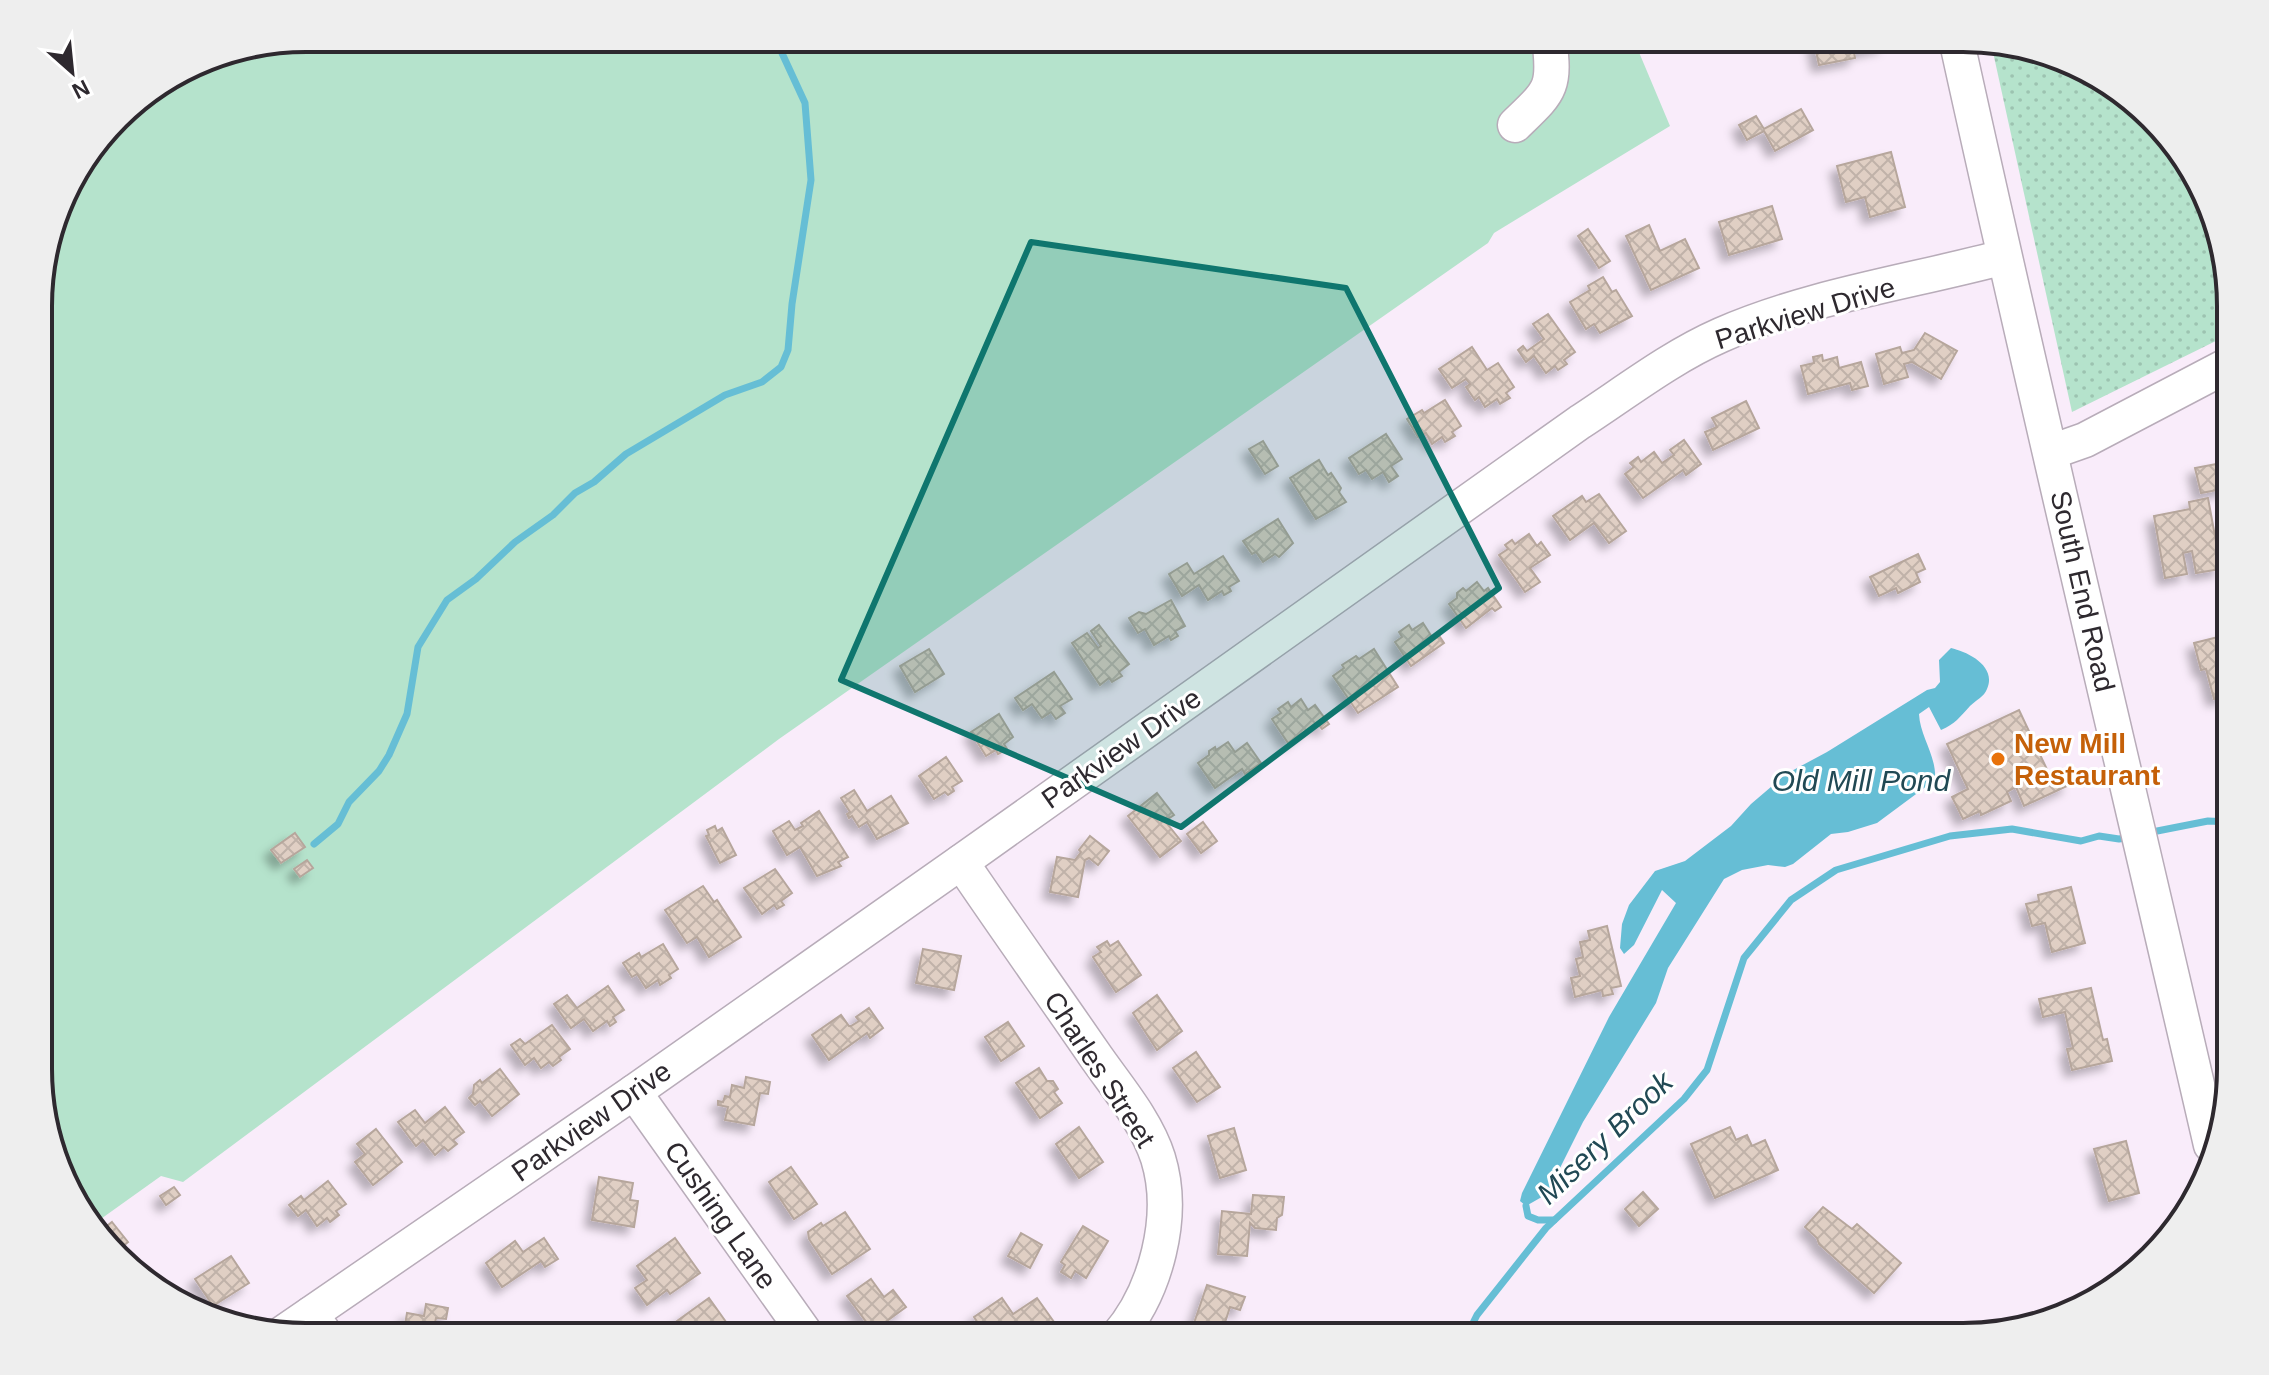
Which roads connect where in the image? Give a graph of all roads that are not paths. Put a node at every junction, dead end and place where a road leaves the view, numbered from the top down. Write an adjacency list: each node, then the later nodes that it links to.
1 (1551, 52): 3 (street)
2 (1959, 52): 4 (street, South End Road)
3 (1515, 125)
4 (2004, 257): 6 (street, South End Road); 7 (street, Parkview Drive)
5 (2216, 371): 6 (street)
6 (2051, 452): 9 (street, South End Road)
7 (961, 862): 8 (street, Parkview Drive); 12 (street, Charles Street)
8 (634, 1092): 10 (street, Parkview Drive); 11 (street, Cushing Lane)
9 (2208, 1133)
10 (322, 1323)
11 (798, 1323)
12 (1128, 1323)

